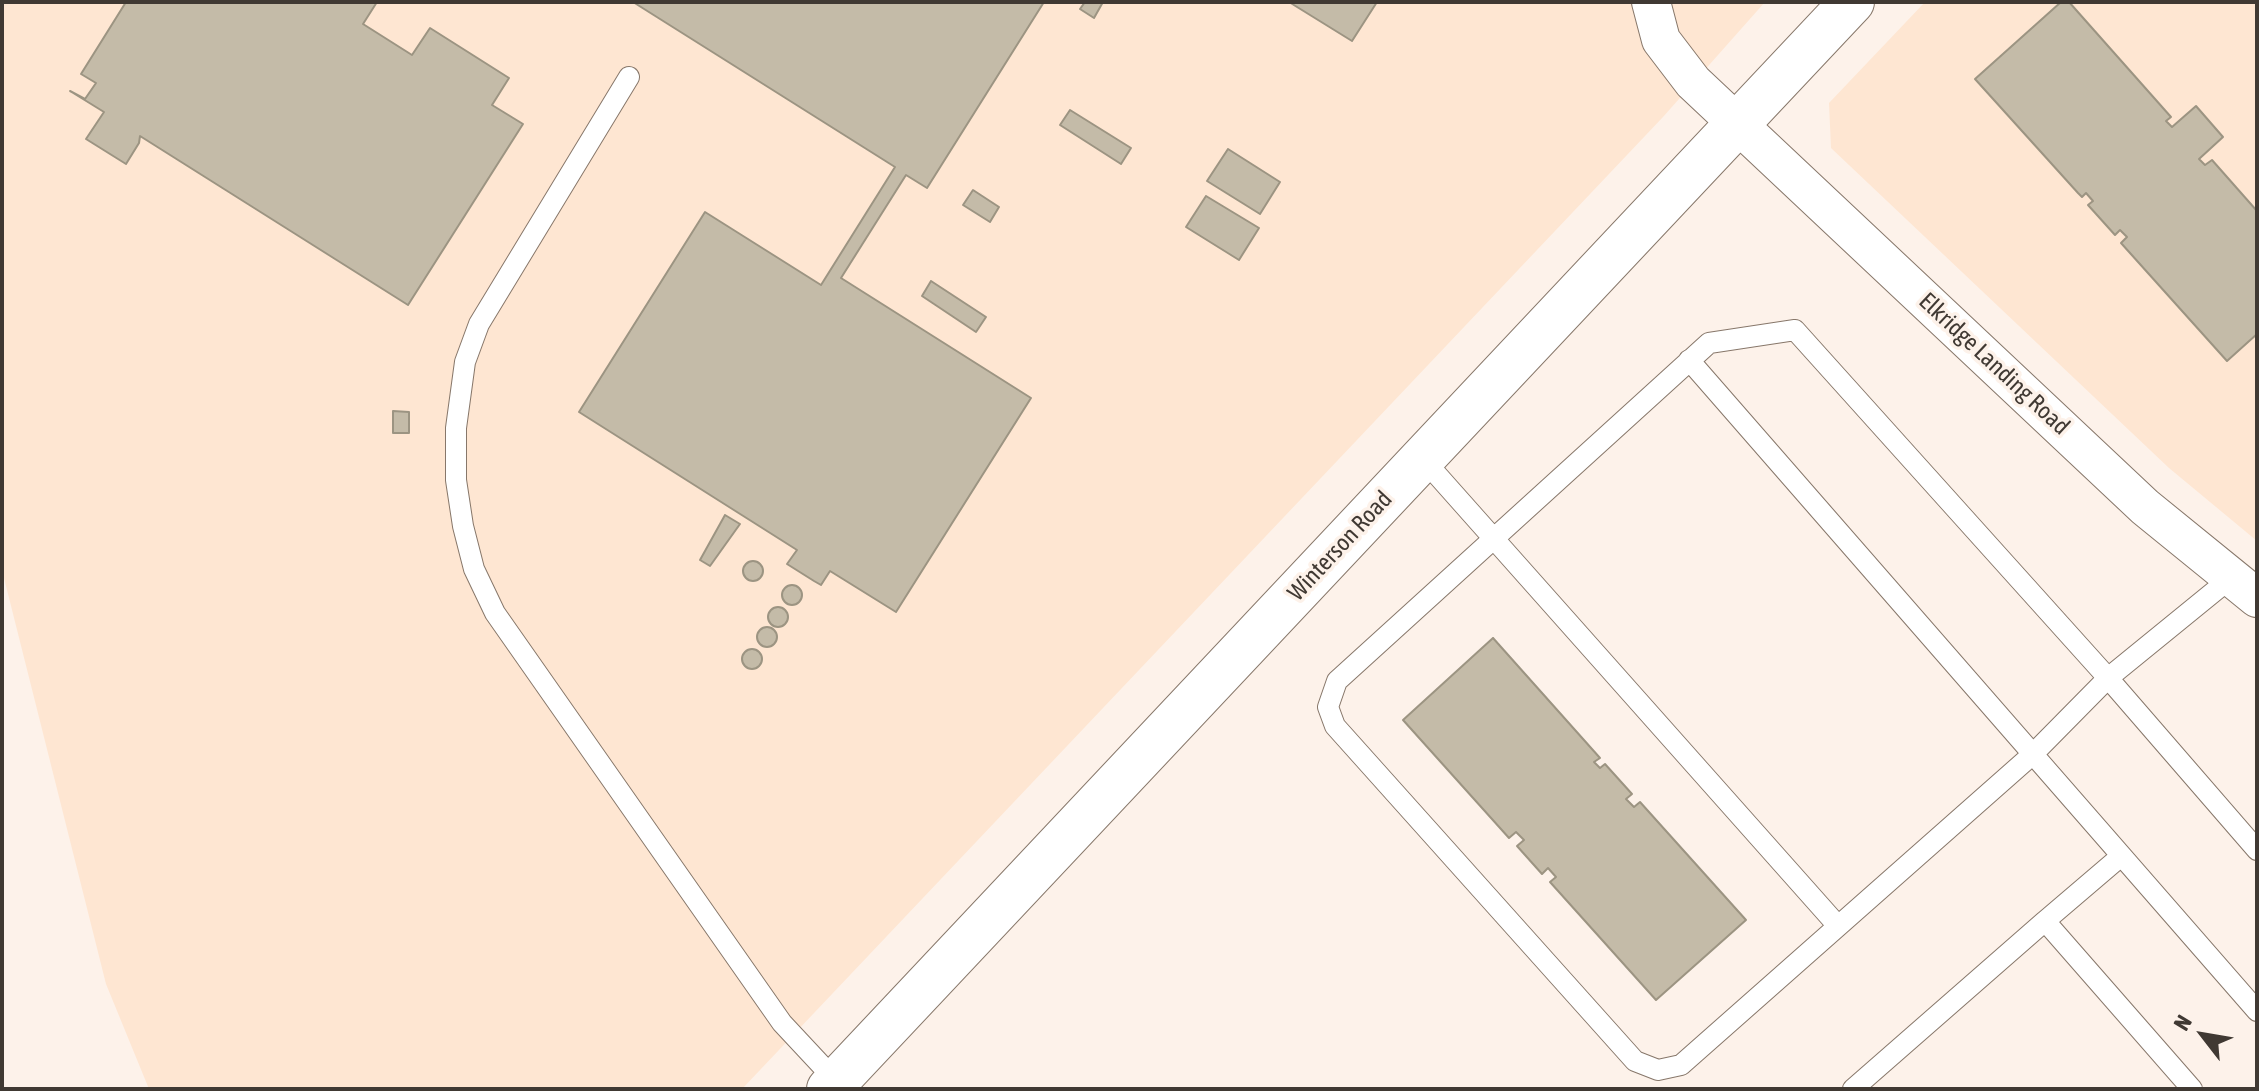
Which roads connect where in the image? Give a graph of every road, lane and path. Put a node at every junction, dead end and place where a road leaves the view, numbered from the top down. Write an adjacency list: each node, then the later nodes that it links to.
1 (1651, 2): 4 (street, Elkridge Landing Road)
2 (1852, 2): 4 (street, Winterson Road)
3 (629, 77): 16 (lane)
4 (1738, 123): 6 (street, Winterson Road); 8 (street, Elkridge Landing Road)
5 (1689, 360): 7 (lane); 9 (lane); 10 (lane)
6 (1423, 459): 7 (lane); 16 (street, Winterson Road)
7 (1494, 538): 14 (lane); 14 (lane)
8 (2244, 588): 9 (lane)
9 (2108, 678): 10 (lane); 11 (lane)
10 (2033, 754): 12 (lane); 14 (lane)
11 (2257, 850)
12 (2120, 857): 13 (lane); 15 (lane)
13 (2045, 921): 17 (lane); 18 (lane)
14 (1838, 926)
15 (2257, 1011)
16 (836, 1086)
17 (1853, 1089)
18 (2192, 1089)

